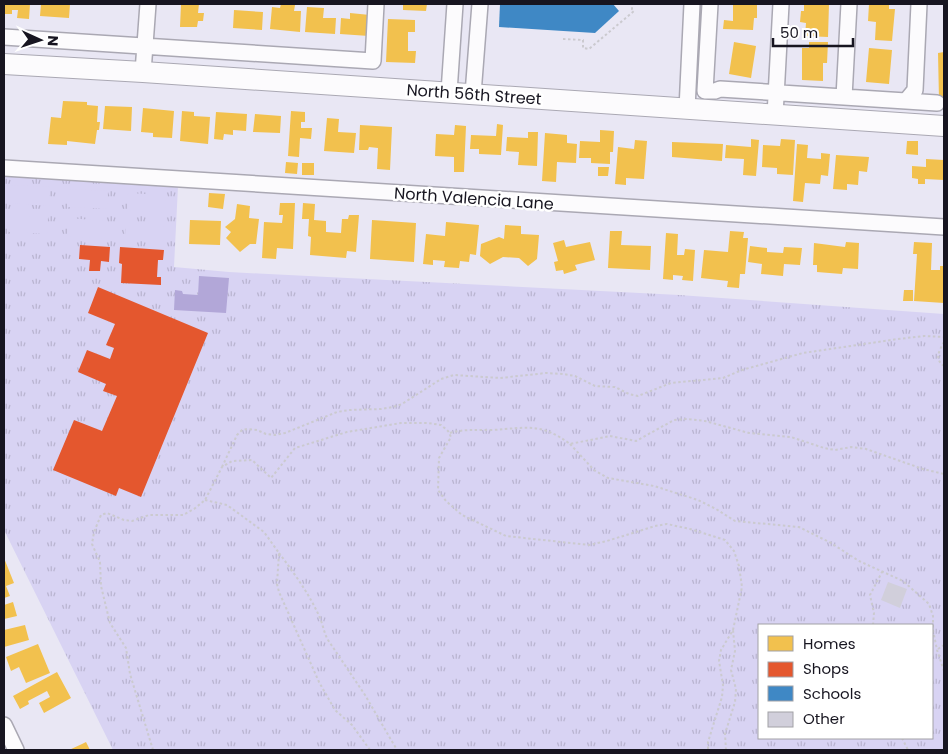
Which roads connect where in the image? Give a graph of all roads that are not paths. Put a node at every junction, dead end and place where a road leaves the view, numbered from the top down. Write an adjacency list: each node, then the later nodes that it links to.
1 (148, 4): 11 (street)
2 (376, 4): 11 (street)
3 (455, 4): 14 (street)
4 (480, 4): 16 (street)
5 (692, 4): 20 (street)
6 (710, 4): 15 (street)
7 (781, 4): 15 (street)
8 (849, 4): 17 (street)
9 (919, 4): 18 (street)
10 (4, 37): 11 (street)
11 (145, 46): 13 (street)
12 (4, 64): 13 (main road, North 56th Street)
13 (143, 72): 14 (main road, North 56th Street)
14 (449, 92): 16 (main road, North 56th Street)
15 (775, 92): 17 (street); 21 (street)
16 (473, 94): 20 (main road, North 56th Street)
17 (844, 96): 18 (street)
18 (906, 101): 19 (street)
19 (937, 103)
20 (687, 109): 21 (main road, North 56th Street)
21 (775, 114): 22 (main road, North 56th Street)
22 (944, 126)
23 (4, 168): 24 (street, North Valencia Lane)
24 (944, 227)
25 (4, 725): 26 (street)
26 (16, 750)

